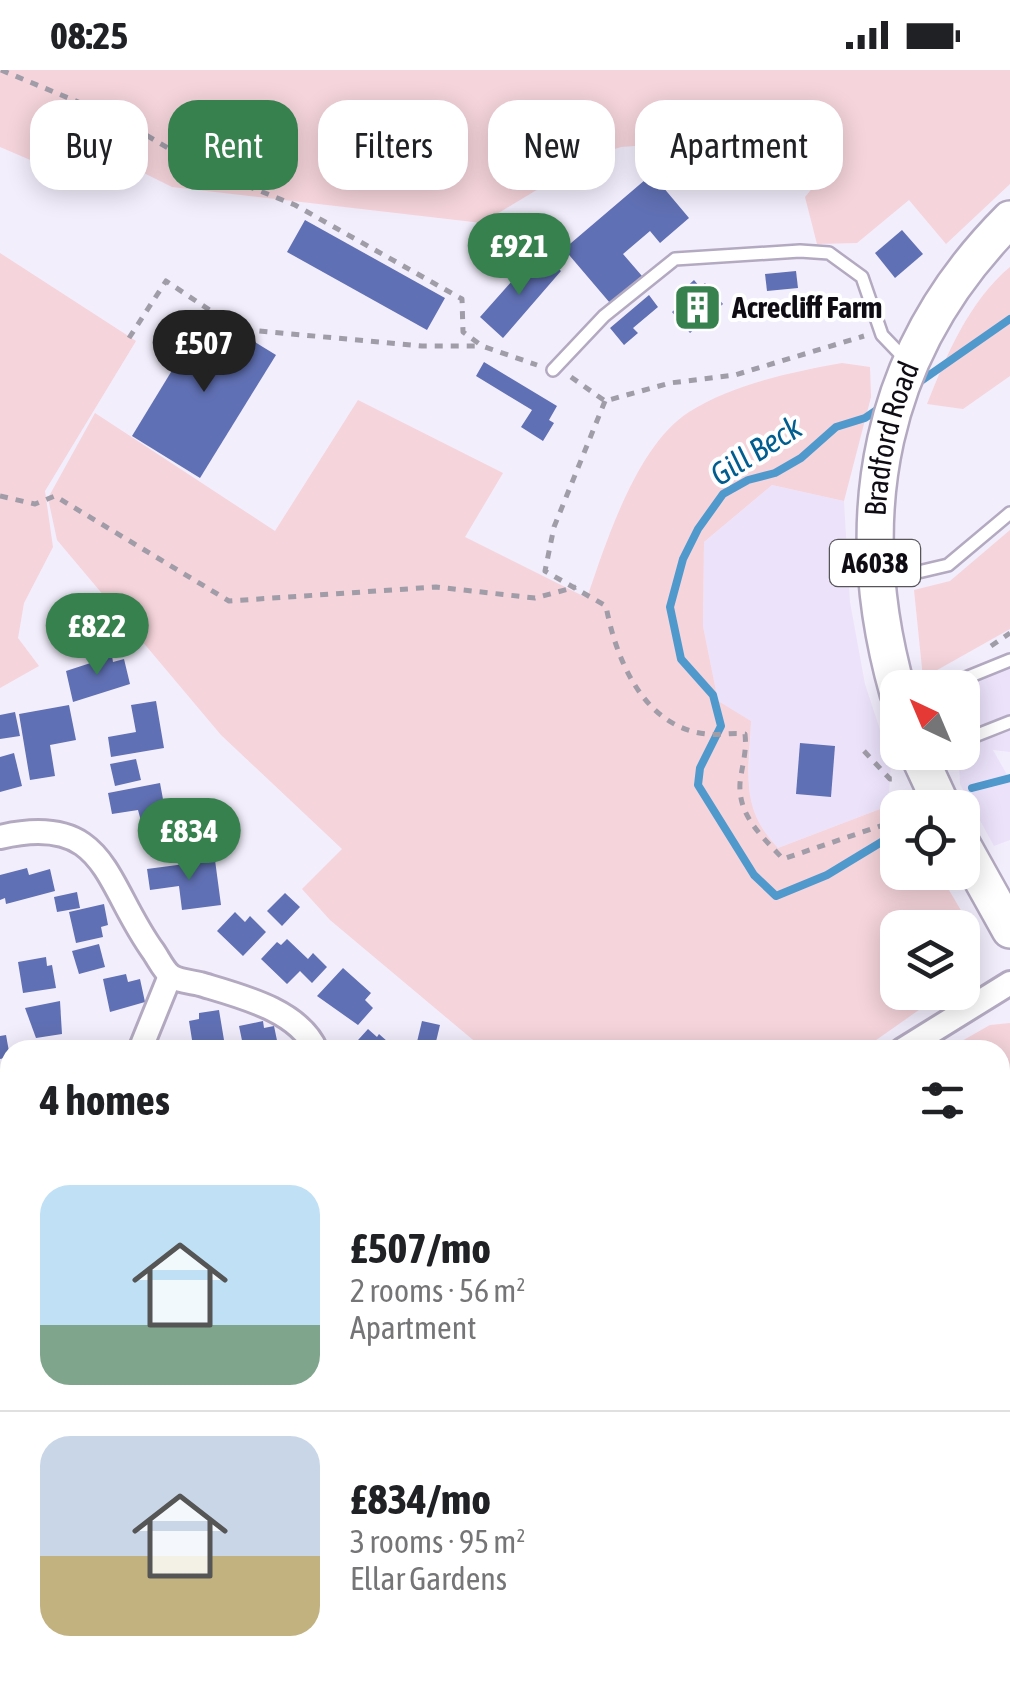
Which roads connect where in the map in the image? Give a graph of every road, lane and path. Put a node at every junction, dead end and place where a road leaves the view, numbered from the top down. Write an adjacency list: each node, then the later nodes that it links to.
1 (1, 70): 5 (path)
2 (1010, 219): 6 (main road, Bradford Road / A6038)
3 (882, 335): 6 (lane); 7 (lane); 8 (path)
4 (129, 338): 5 (path)
5 (482, 346): 7 (path)
6 (909, 363): 11 (main road, Bradford Road / A6038)
7 (553, 370): 8 (path)
8 (605, 401): 12 (path)
9 (0, 496): 12 (path)
10 (1010, 513): 11 (lane)
11 (876, 582): 14 (main road, Bradford Road / A6038)
12 (576, 586): 18 (path)
13 (1010, 660): 15 (lane)
14 (891, 670)
15 (980, 672)
16 (1010, 722): 17 (lane)
17 (980, 734)
18 (880, 826)
19 (0, 837): 22 (street)
20 (980, 876): 21 (main road)
21 (1010, 930)
22 (170, 976): 24 (street); 25 (street)
23 (1010, 983): 26 (street)
24 (144, 1040)
25 (312, 1040)
26 (918, 1040)

